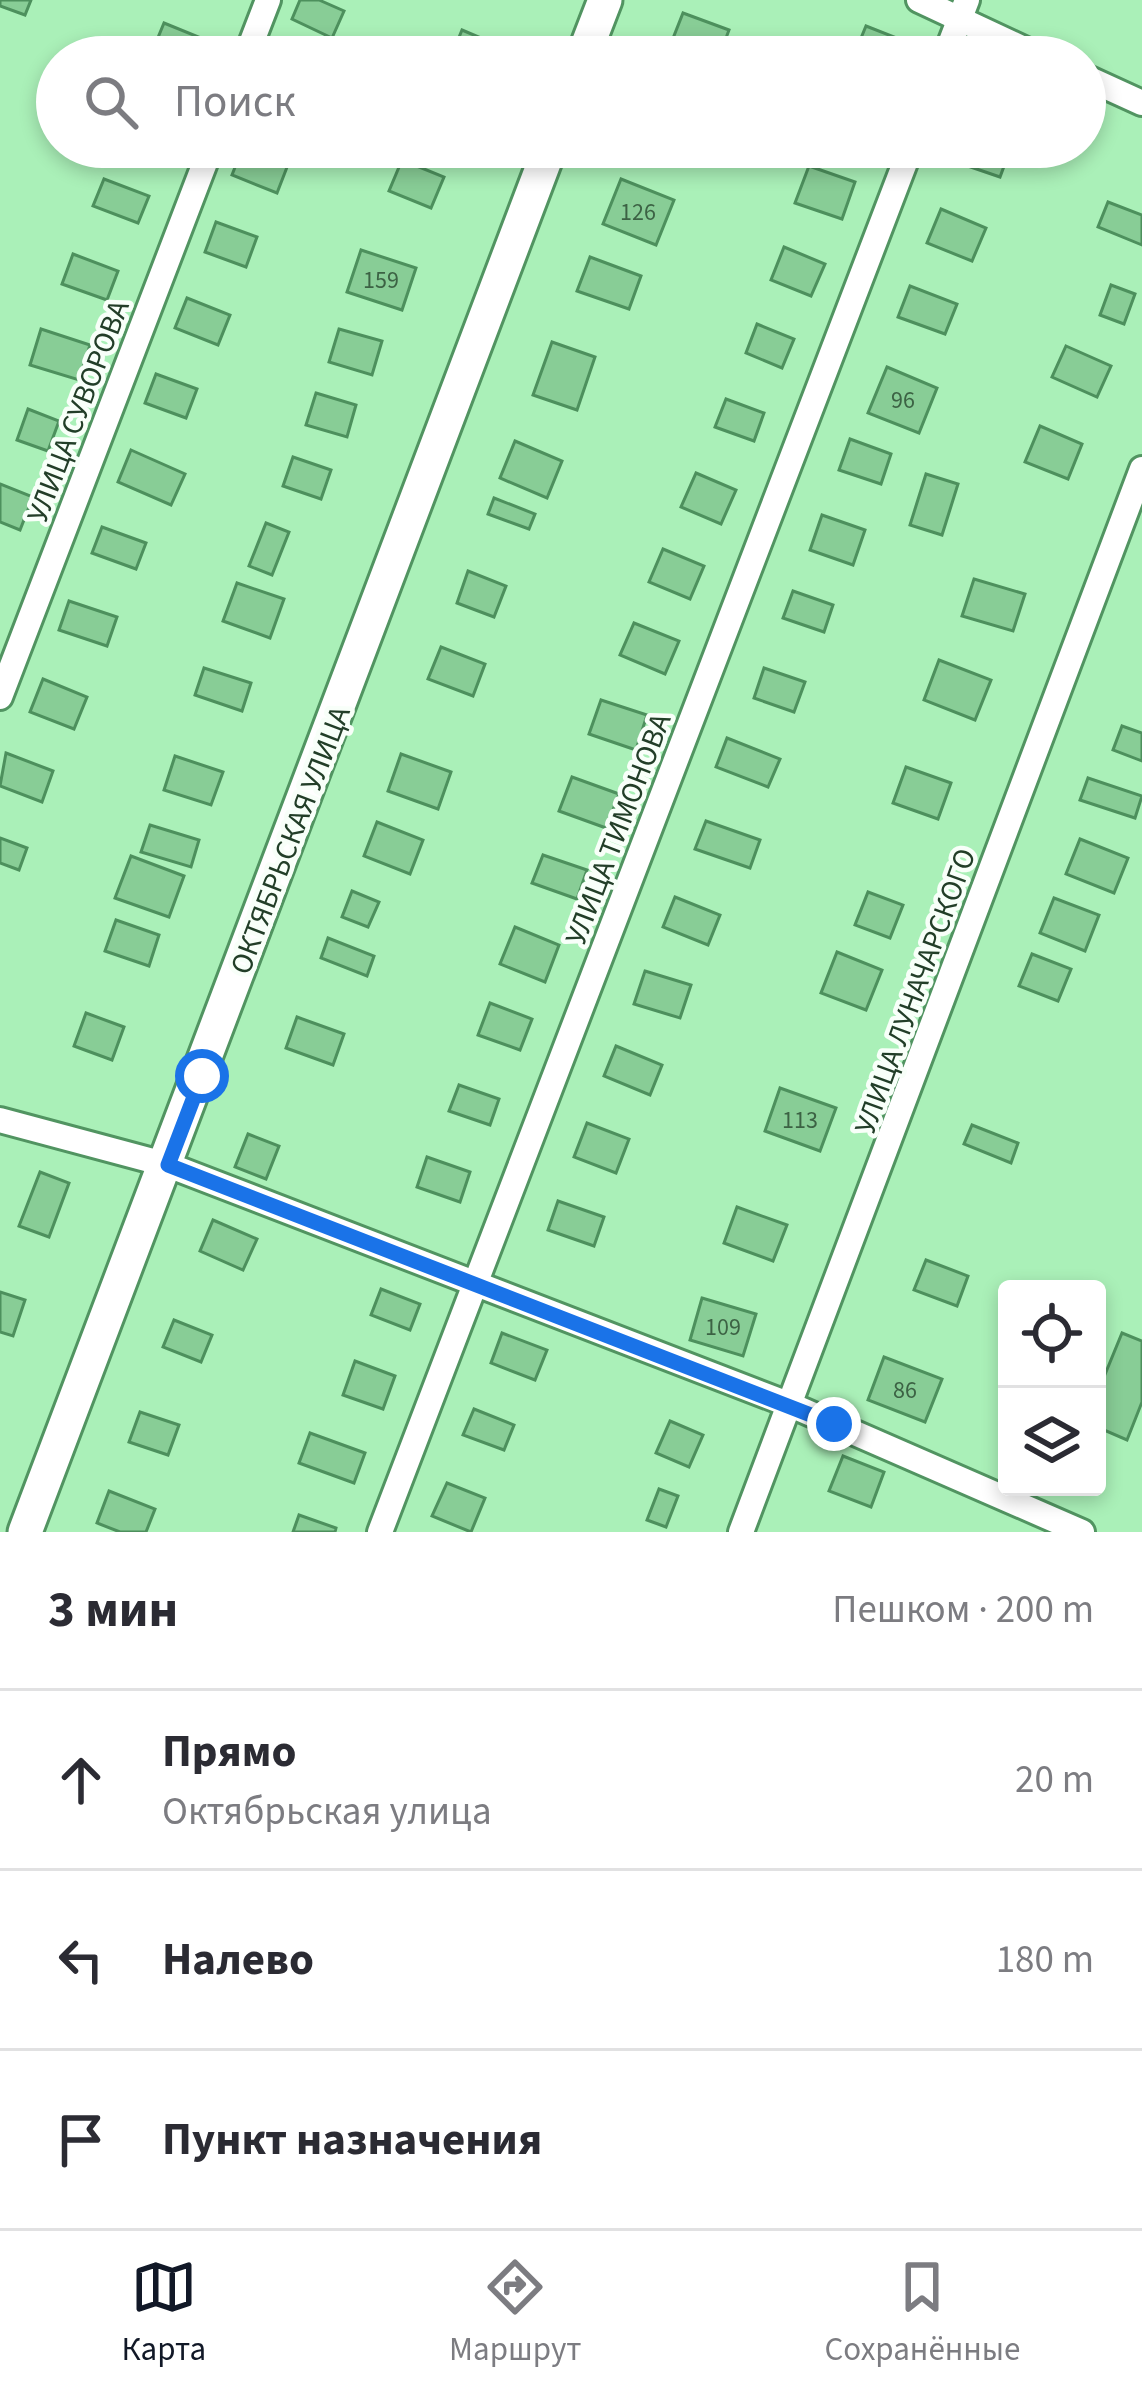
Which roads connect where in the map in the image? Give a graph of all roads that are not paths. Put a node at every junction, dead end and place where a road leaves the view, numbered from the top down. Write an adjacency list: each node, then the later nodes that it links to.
1 (268, 0): 5 (street)
2 (605, 0): 6 (street)
3 (919, 0): 4 (street)
4 (963, 10): 7 (street)
5 (254, 36)
6 (591, 36)
7 (1006, 36)
8 (1106, 87): 9 (street)
9 (1142, 103)
10 (204, 168): 14 (street, УЛИЦА СУВОРОВА)
11 (542, 168): 16 (street, ОКТЯБРЬСКАЯ УЛИЦА)
12 (903, 168): 17 (street, УЛИЦА ТИМОНОВА)
13 (1142, 470): 18 (street, УЛИЦА ЛУНАЧАРСКОГО)
14 (0, 697)
15 (0, 1120): 16 (street)
16 (168, 1165): 17 (street); 19 (street, ОКТЯБРЬСКАЯ УЛИЦА)
17 (476, 1284): 18 (street); 20 (street, УЛИЦА ТИМОНОВА)
18 (793, 1406): 21 (street, УЛИЦА ЛУНАЧАРСКОГО); 22 (street)
19 (25, 1532)
20 (380, 1532)
21 (741, 1532)
22 (1082, 1532)

